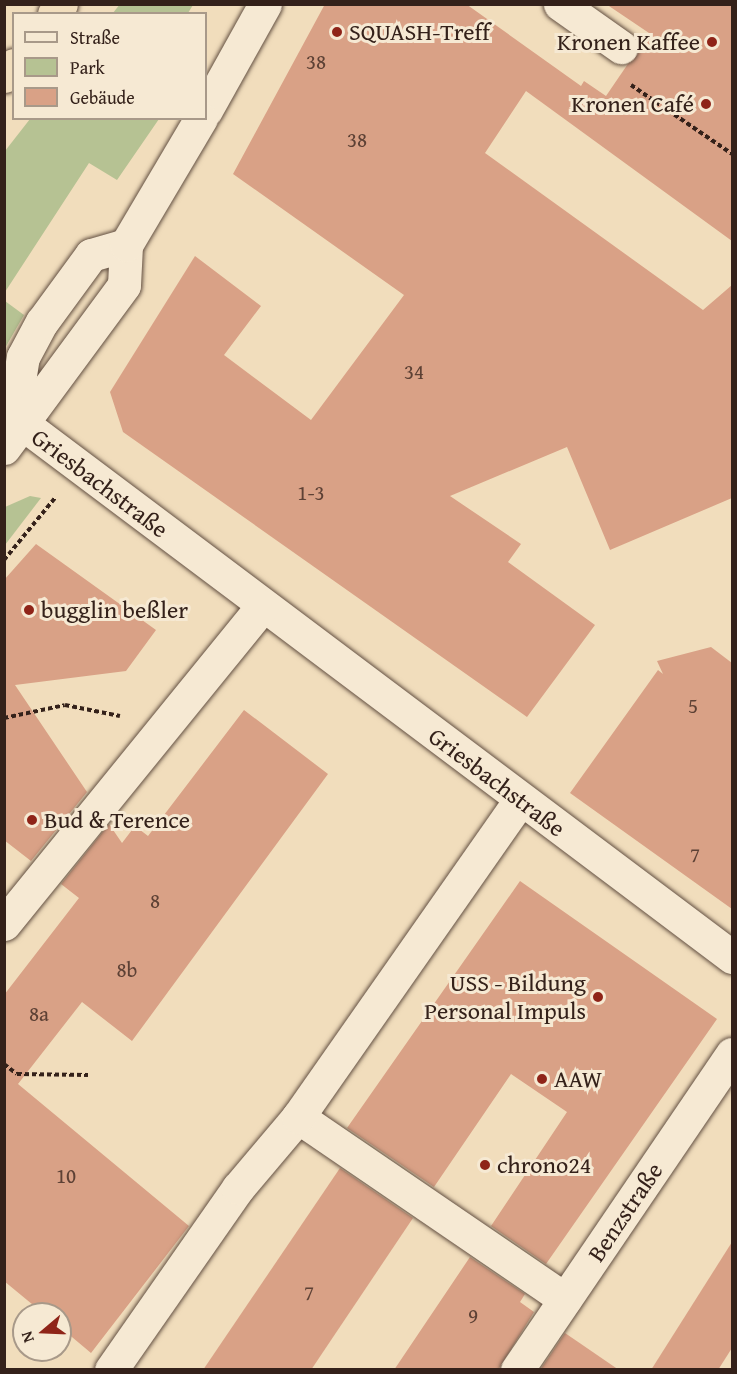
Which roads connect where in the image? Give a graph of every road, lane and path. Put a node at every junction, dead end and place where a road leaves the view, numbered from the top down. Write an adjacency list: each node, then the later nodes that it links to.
1 (265, 4): 4 (street)
2 (560, 4): 3 (street)
3 (621, 47): 6 (path)
4 (207, 109)
5 (200, 120): 7 (street)
6 (732, 154)
7 (126, 245): 8 (street); 8 (street)
8 (14, 436): 9 (street, Griesbachstraße)
9 (79, 467): 10 (path); 11 (street, Griesbachstraße)
10 (4, 560)
11 (262, 607): 13 (street); 14 (street, Griesbachstraße)
12 (4, 718): 13 (path)
13 (153, 742): 15 (street)
14 (520, 799): 16 (street, Griesbachstraße); 20 (street)
15 (4, 924)
16 (732, 957)
17 (732, 1054): 21 (street, Benzstraße)
18 (4, 1064): 19 (path)
19 (88, 1075)
20 (298, 1117): 21 (street); 22 (street)
21 (565, 1299): 23 (street, Benzstraße)
22 (112, 1369)
23 (517, 1370)

